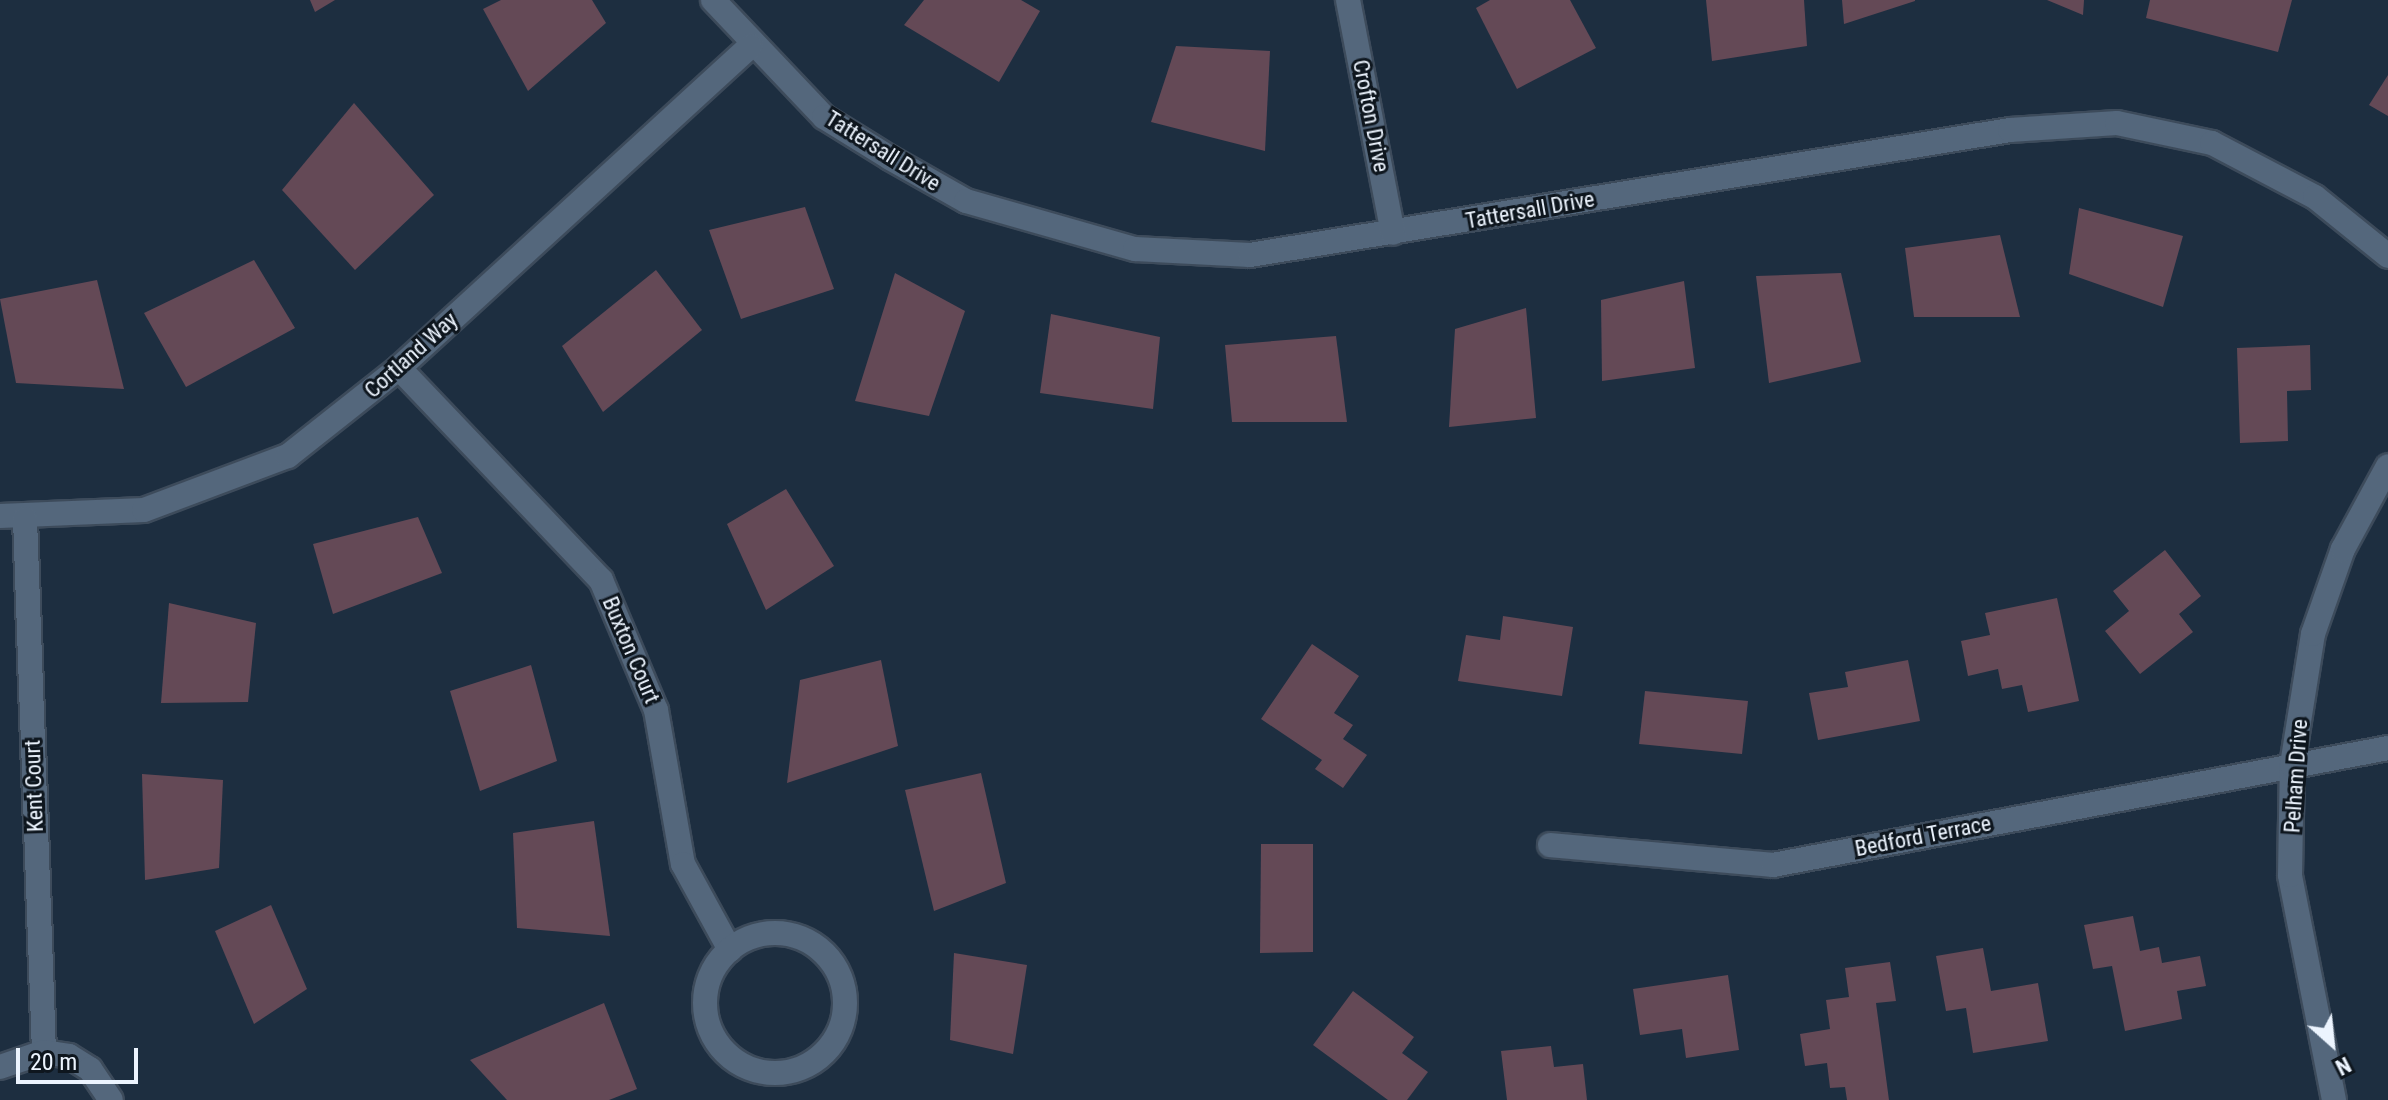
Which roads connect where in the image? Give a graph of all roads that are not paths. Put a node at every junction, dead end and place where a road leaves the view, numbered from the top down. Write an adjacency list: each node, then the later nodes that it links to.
1 (713, 0): 3 (street, Tattersall Drive)
2 (1348, 0): 4 (street, Crofton Drive)
3 (750, 46): 4 (street, Tattersall Drive); 6 (street, Cortland Way)
4 (1393, 233): 5 (street, Tattersall Drive)
5 (2388, 256)
6 (399, 368): 9 (street, Cortland Way); 13 (street, Buxton Court)
7 (2388, 466): 11 (street, Pelham Drive)
8 (0, 516): 9 (street, Cortland Way)
9 (25, 519): 14 (street, Kent Court)
10 (2388, 748): 11 (street, Bedford Terrace)
11 (2292, 765): 12 (street, Bedford Terrace); 17 (street, Pelham Drive)
12 (1550, 845)
13 (730, 950): 13 (street)
14 (44, 1052): 15 (street); 16 (street)
15 (0, 1067)
16 (111, 1100)
17 (2334, 1100)

